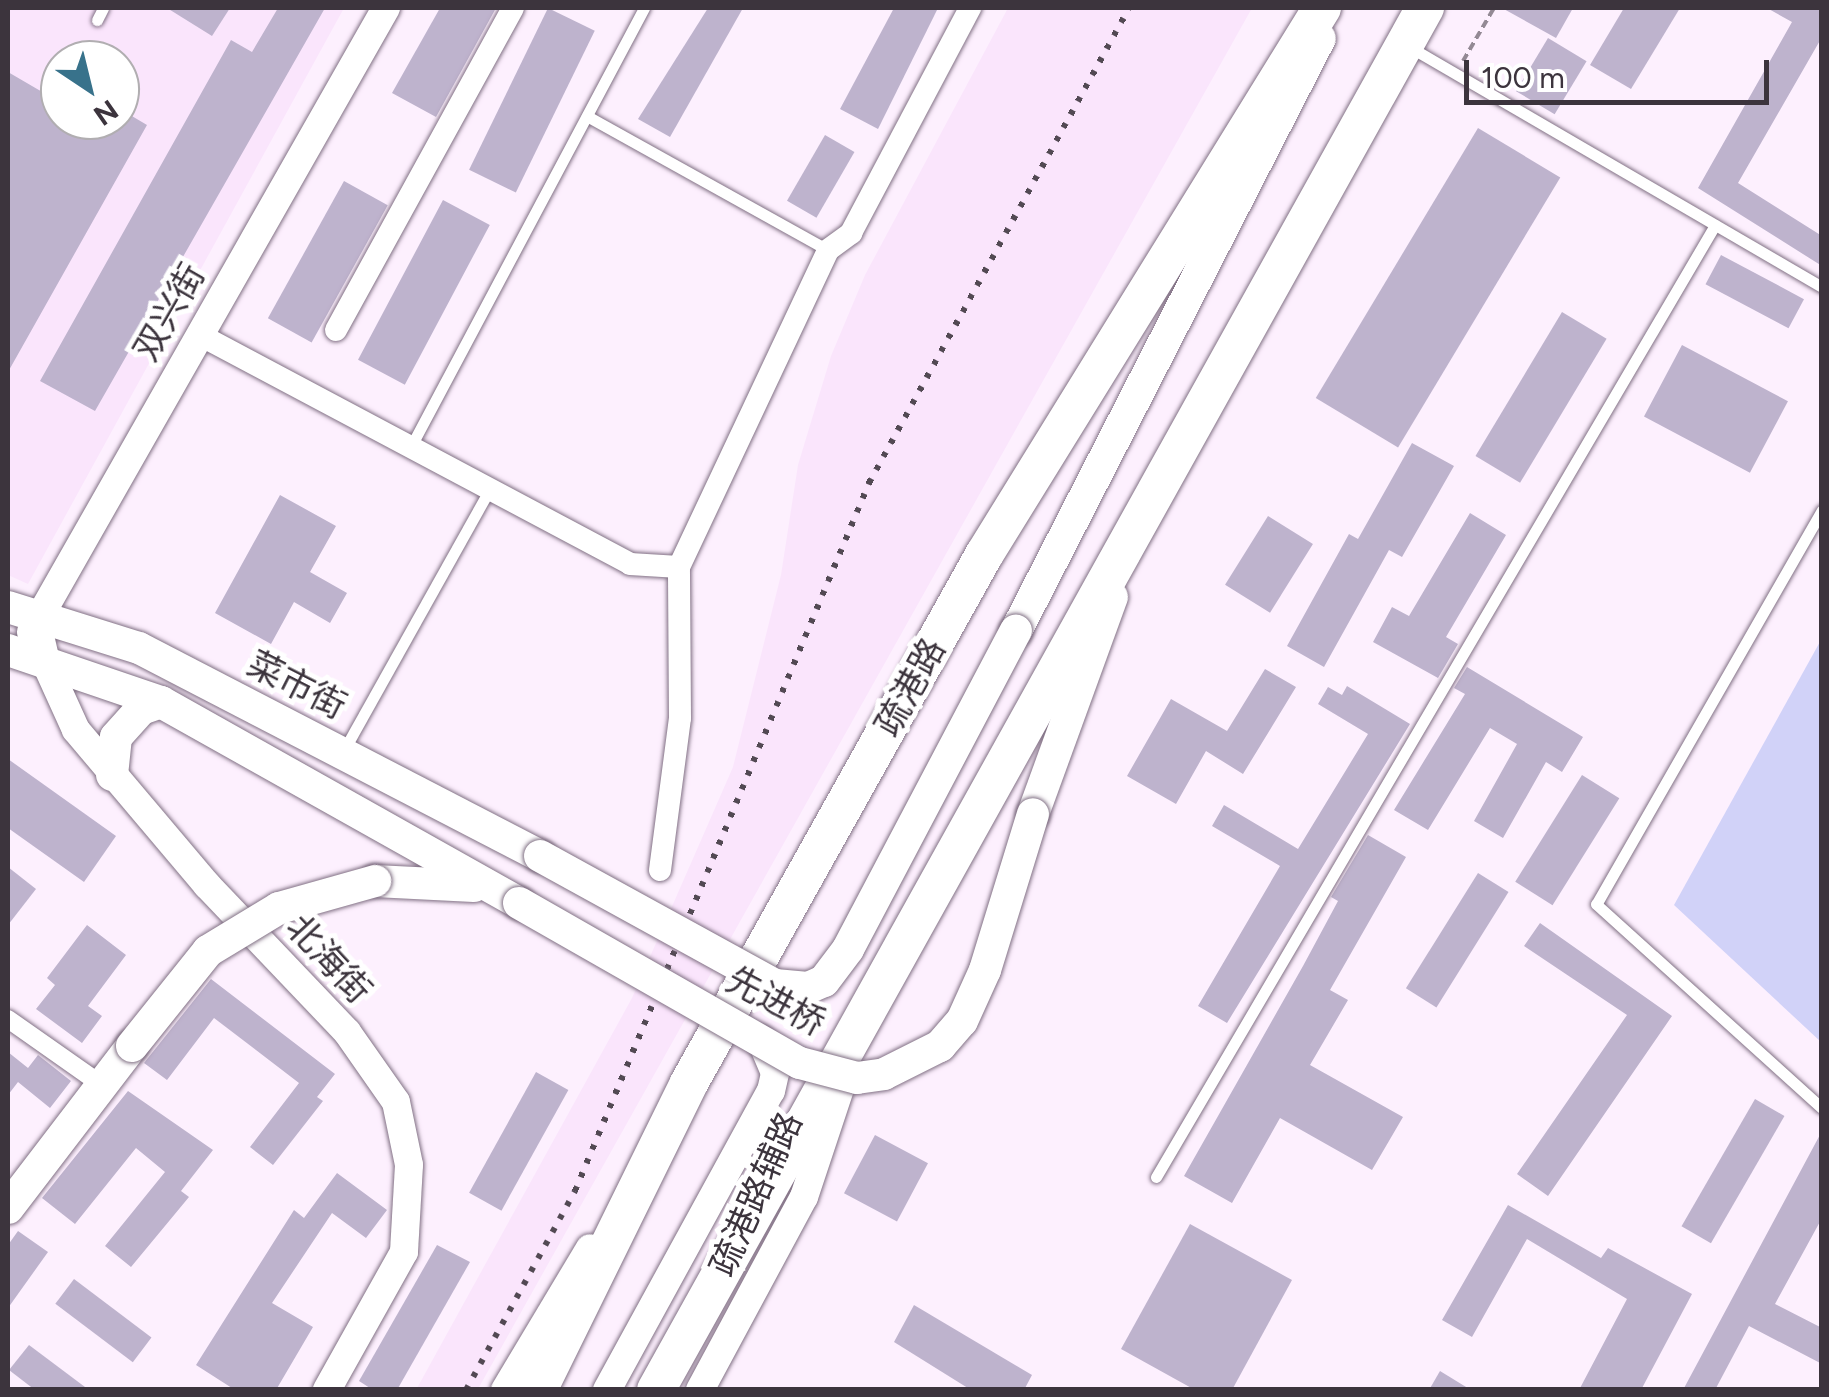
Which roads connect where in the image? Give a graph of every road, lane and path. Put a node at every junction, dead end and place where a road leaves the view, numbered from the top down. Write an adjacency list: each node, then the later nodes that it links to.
1 (386, 8): 16 (street, 双兴街)
2 (514, 8): 15 (street)
3 (644, 8): 11 (lane)
4 (970, 8): 13 (street)
5 (1322, 8): 33 (highway, 疏港路)
6 (1336, 8): 27 (main road, 先进桥, bridge)
7 (1424, 8): 9 (highway)
8 (1494, 8): 10 (path)
9 (1404, 44): 10 (lane); 19 (highway)
10 (1456, 74): 12 (lane)
11 (587, 116): 13 (lane); 17 (lane)
12 (1715, 225): 14 (lane); 36 (lane)
13 (828, 250): 21 (street)
14 (1822, 287)
15 (336, 330)
16 (200, 335): 17 (street); 22 (street, 双兴街)
17 (410, 450): 18 (street)
18 (489, 491): 21 (street); 25 (lane)
19 (1152, 497): 31 (highway); 32 (main road, 先进桥, bridge)
20 (1822, 510): 35 (lane)
21 (679, 568): 28 (street)
22 (22, 613): 23 (street, 北海街); 25 (main road, 菜市街)
23 (25, 658): 24 (main road); 26 (street, 北海街)
24 (161, 702): 26 (main road); 29 (main road)
25 (342, 753): 27 (main road, 菜市街)
26 (112, 775): 38 (street, 北海街)
27 (540, 856)
28 (660, 870)
29 (508, 897): 32 (main road, 先进桥, bridge); 34 (main road, bridge)
30 (8, 1020): 34 (street)
31 (861, 1021): 42 (highway); 43 (street, 疏港路辅路)
32 (760, 1040): 41 (street, 疏港路辅路)
33 (689, 1084): 39 (street); 40 (highway, 疏港路)
34 (102, 1085): 37 (main road)
35 (1822, 1108)
36 (1156, 1177)
37 (8, 1208)
38 (327, 1390)
39 (506, 1390)
40 (538, 1390)
41 (606, 1390)
42 (656, 1390)
43 (700, 1390)

